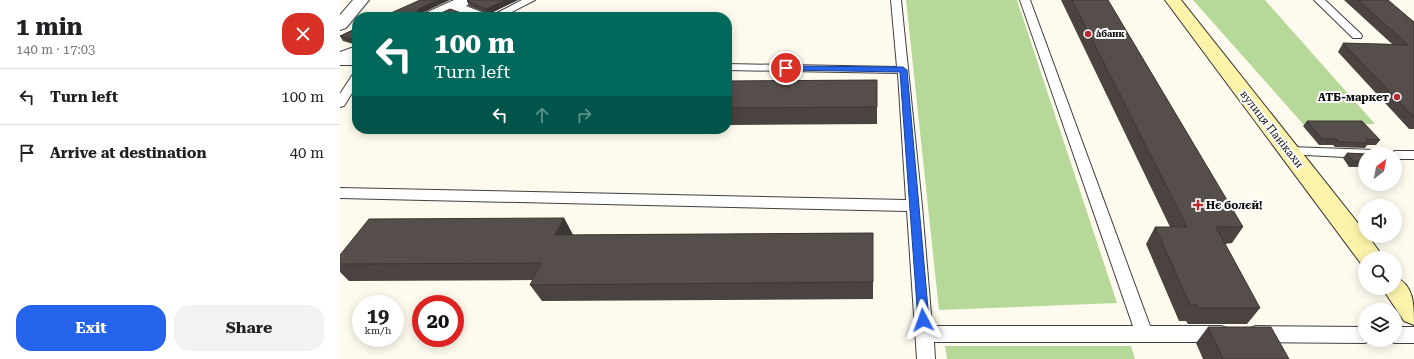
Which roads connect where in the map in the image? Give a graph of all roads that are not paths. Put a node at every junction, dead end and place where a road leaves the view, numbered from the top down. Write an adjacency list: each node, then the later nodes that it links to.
1 (361, 0): 11 (street)
2 (530, 0): 10 (lane)
3 (896, 0): 18 (lane)
4 (1026, 0): 30 (lane)
5 (1173, 0): 21 (street, вулиця Панікахи)
6 (1319, 0): 12 (lane)
7 (459, 3): 8 (street); 9 (street)
8 (440, 12)
9 (473, 12)
10 (505, 12)
11 (340, 25)
12 (1357, 36)
13 (352, 53): 14 (street)
14 (340, 59)
15 (340, 62): 16 (lane)
16 (352, 62)
17 (732, 67): 18 (lane)
18 (903, 70): 26 (lane)
19 (352, 84): 20 (lane)
20 (340, 103)
21 (1290, 151): 22 (lane); 27 (street, вулиця Панікахи)
22 (1358, 153)
23 (1402, 155): 24 (lane)
24 (1414, 155)
25 (340, 193): 26 (lane)
26 (915, 206): 31 (lane)
27 (1367, 251)
28 (1400, 295): 29 (street)
29 (1414, 313)
30 (1144, 333): 31 (lane); 32 (lane)
31 (924, 334): 35 (lane)
32 (1358, 335)
33 (1402, 335): 34 (lane)
34 (1414, 335)
35 (926, 359)

